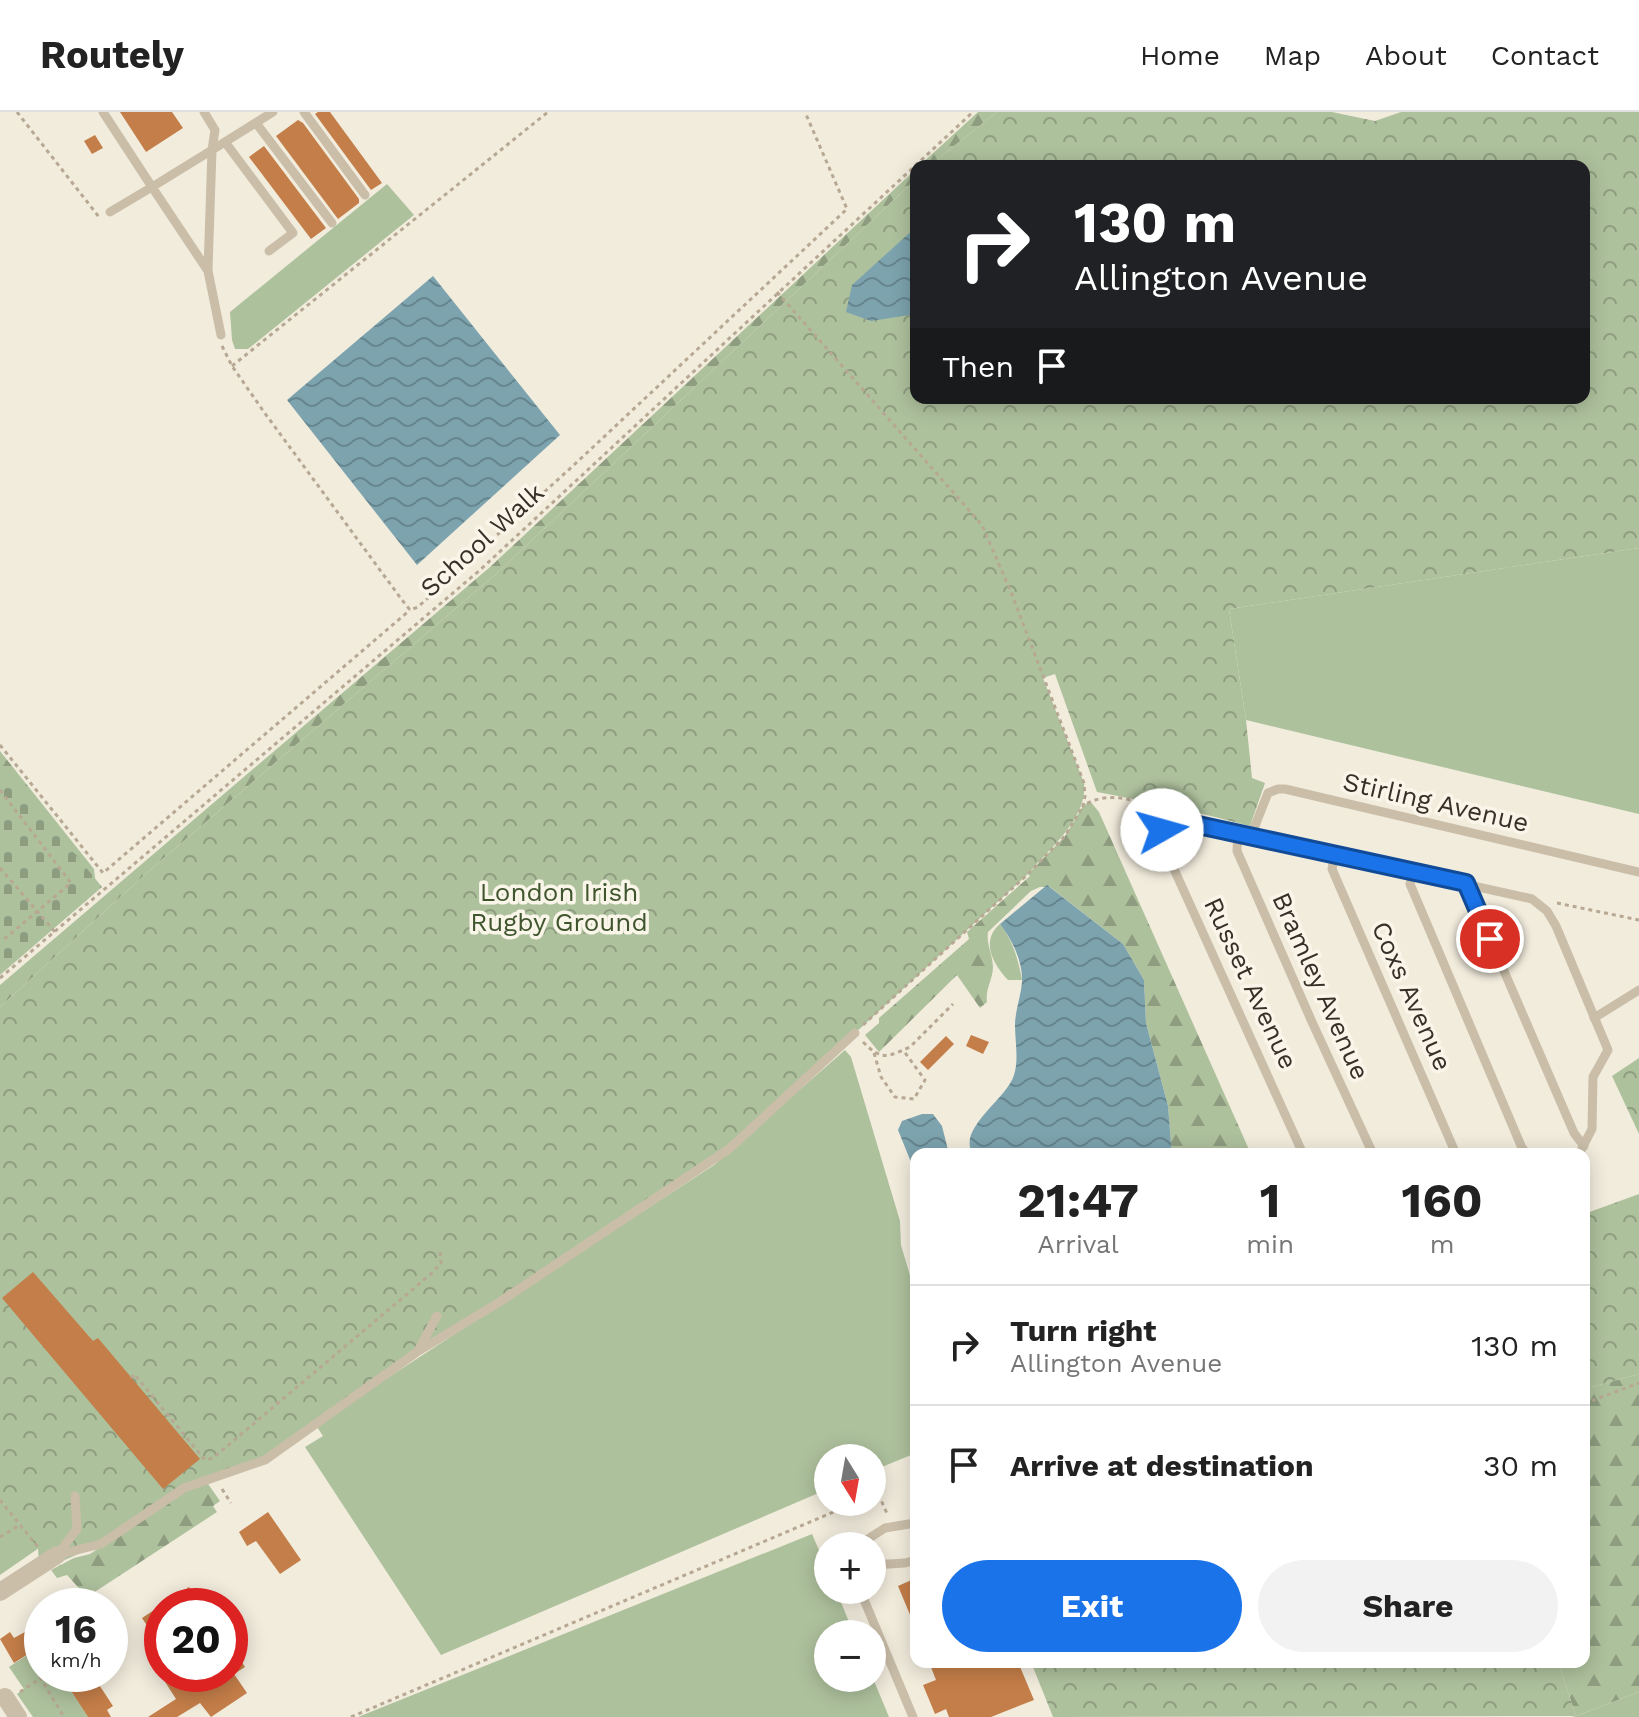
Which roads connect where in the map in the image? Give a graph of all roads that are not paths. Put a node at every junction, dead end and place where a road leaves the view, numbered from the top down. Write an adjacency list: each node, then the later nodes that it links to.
1 (103, 112): 8 (lane)
2 (204, 112): 7 (lane)
3 (273, 112): 5 (lane)
4 (304, 112): 9 (lane)
5 (256, 123): 6 (lane); 11 (lane)
6 (225, 142): 7 (lane); 12 (lane)
7 (212, 150): 8 (lane); 13 (lane)
8 (152, 187): 10 (lane); 13 (lane)
9 (365, 195)
10 (110, 212)
11 (332, 223)
12 (269, 251)
13 (208, 271): 14 (lane)
14 (221, 335)
15 (1238, 833): 16 (lane); 24 (lane, Russet Avenue); 25 (lane, Bramley Avenue)
16 (1251, 836): 17 (lane); 19 (lane, Stirling Avenue)
17 (1335, 854): 18 (lane); 26 (lane, Coxs Avenue)
18 (1413, 871): 20 (lane); 27 (lane)
19 (1639, 872)
20 (1466, 883): 22 (lane); 28 (lane)
21 (1639, 990): 22 (lane)
22 (1594, 1018): 29 (lane)
23 (855, 1033): 31 (lane)
24 (1300, 1148)
25 (1370, 1148)
26 (1453, 1148)
27 (1522, 1148)
28 (1580, 1148)
29 (1582, 1148)
30 (437, 1316): 31 (lane)
31 (417, 1352): 35 (lane)
32 (75, 1496): 35 (lane)
33 (910, 1524): 34 (lane)
34 (879, 1532)
35 (57, 1555): 38 (street)
36 (910, 1562): 37 (lane)
37 (886, 1564)
38 (0, 1592)
39 (866, 1604): 42 (lane)
40 (6, 1698): 41 (street)
41 (18, 1717)
42 (913, 1717)

